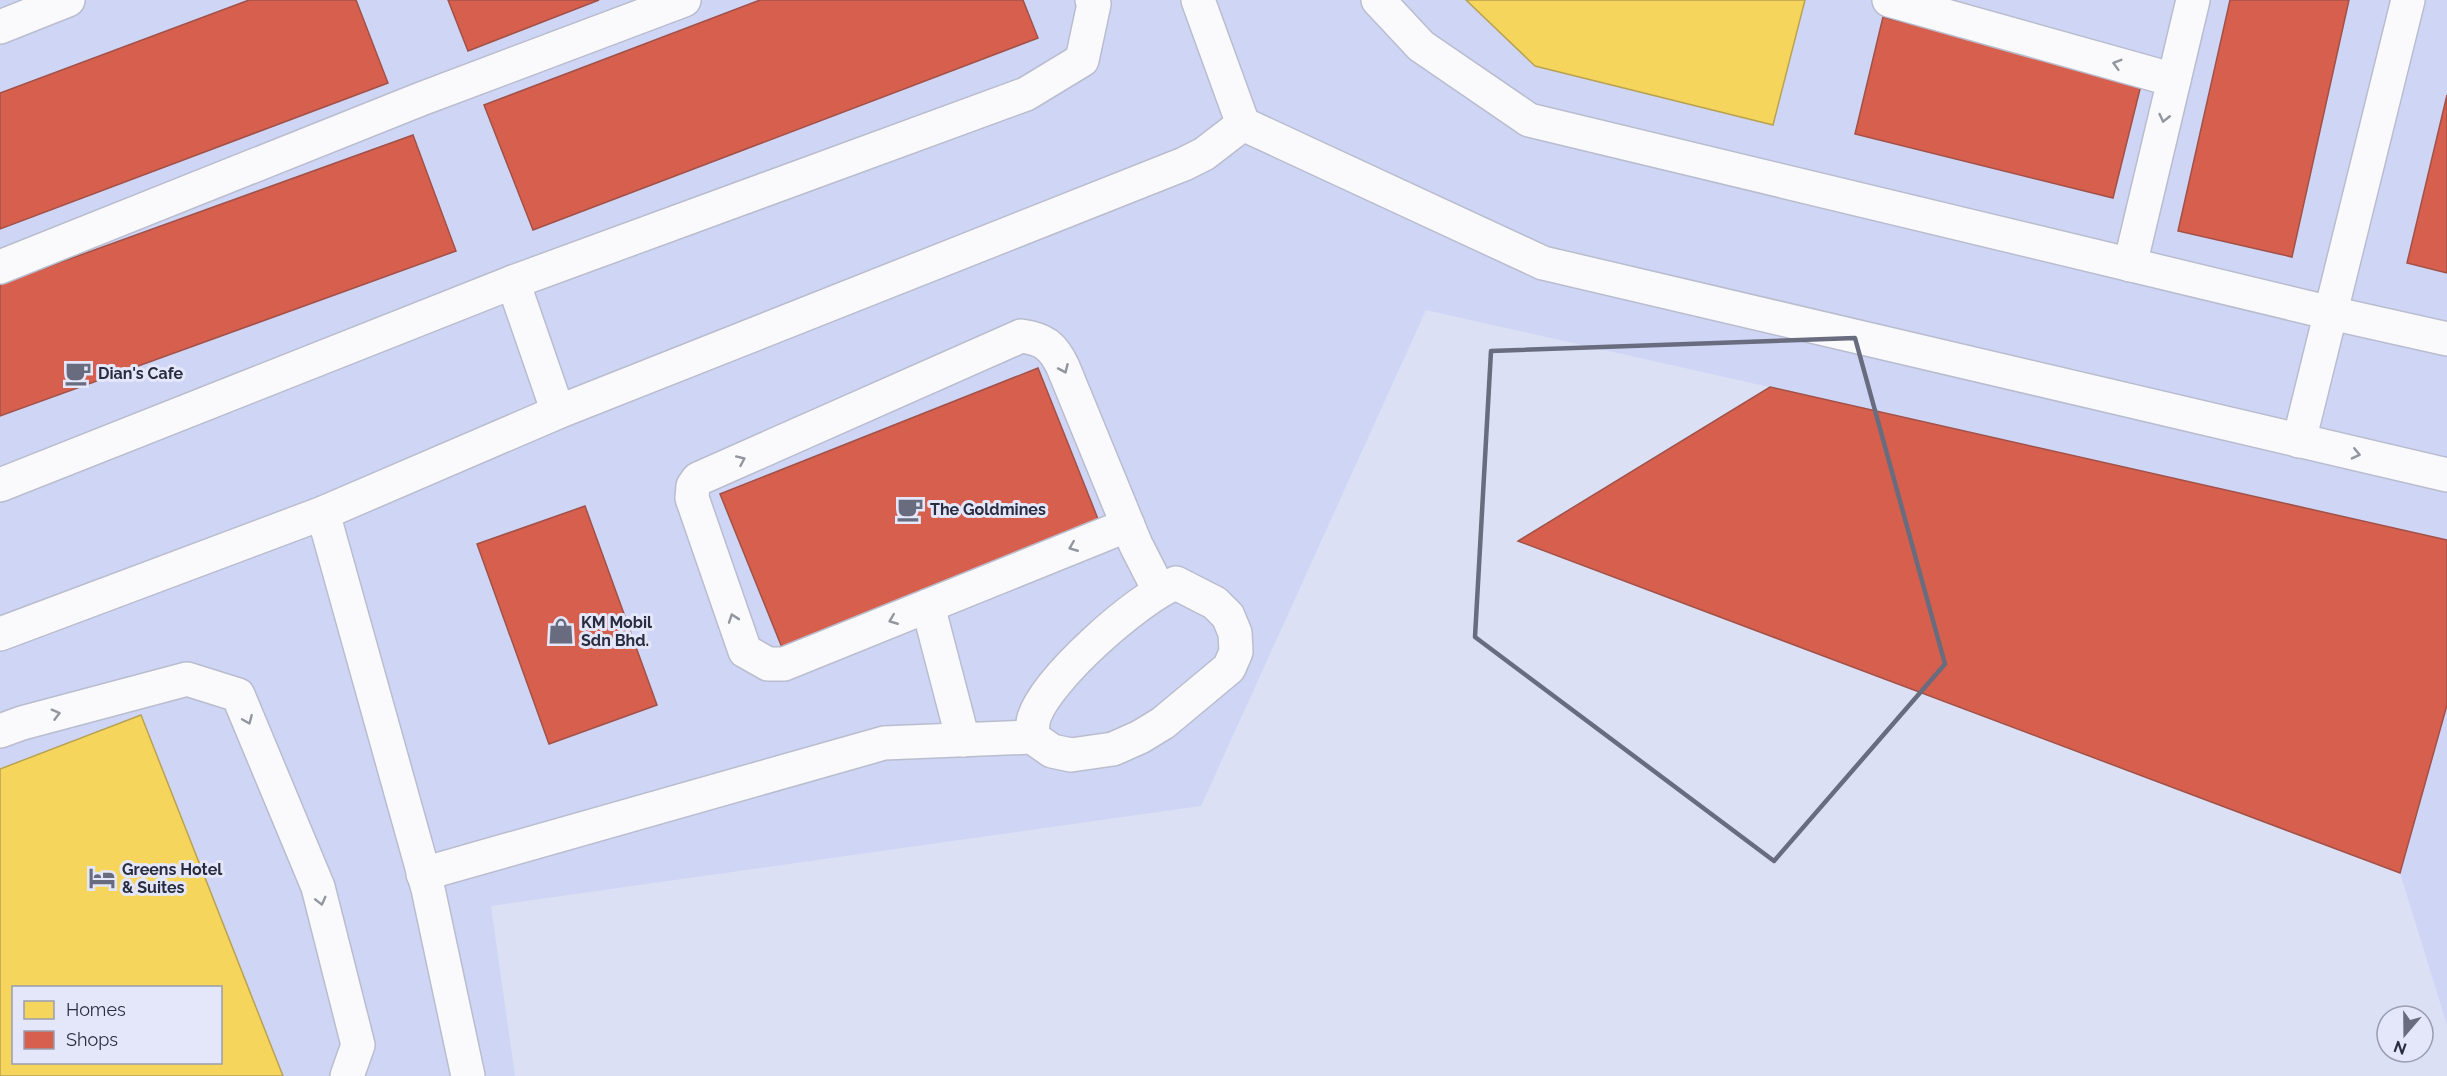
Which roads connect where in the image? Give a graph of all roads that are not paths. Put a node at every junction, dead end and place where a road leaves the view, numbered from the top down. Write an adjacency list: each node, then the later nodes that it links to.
1 (68, 0): 9 (street)
2 (684, 0): 13 (street)
3 (1092, 0): 14 (street)
4 (1198, 0): 11 (street)
5 (1378, 0): 12 (street)
6 (1889, 0): 10 (street, one-way to 6)
7 (2193, 0): 10 (street)
8 (2408, 0): 15 (street)
9 (0, 27)
10 (2174, 80): 12 (street, one-way to 12)
11 (1243, 123): 17 (street); 18 (street)
12 (2130, 265): 15 (street)
13 (0, 267)
14 (513, 282): 17 (street); 20 (street)
15 (2331, 314): 16 (street); 18 (street)
16 (2447, 339)
17 (558, 412): 21 (street)
18 (2299, 441): 19 (street, one-way to 19)
19 (2447, 475)
20 (0, 485)
21 (323, 513): 25 (street); 29 (street)
22 (1128, 525): 23 (street); 24 (street, one-way to 24); 24 (street, one-way to 22)
23 (1159, 590): 27 (street); 27 (street)
24 (928, 606): 28 (street)
25 (0, 634)
26 (0, 731): 30 (street, one-way to 30)
27 (1032, 737): 28 (street)
28 (963, 740): 29 (street)
29 (423, 874): 31 (street)
30 (346, 1076)
31 (468, 1076)

